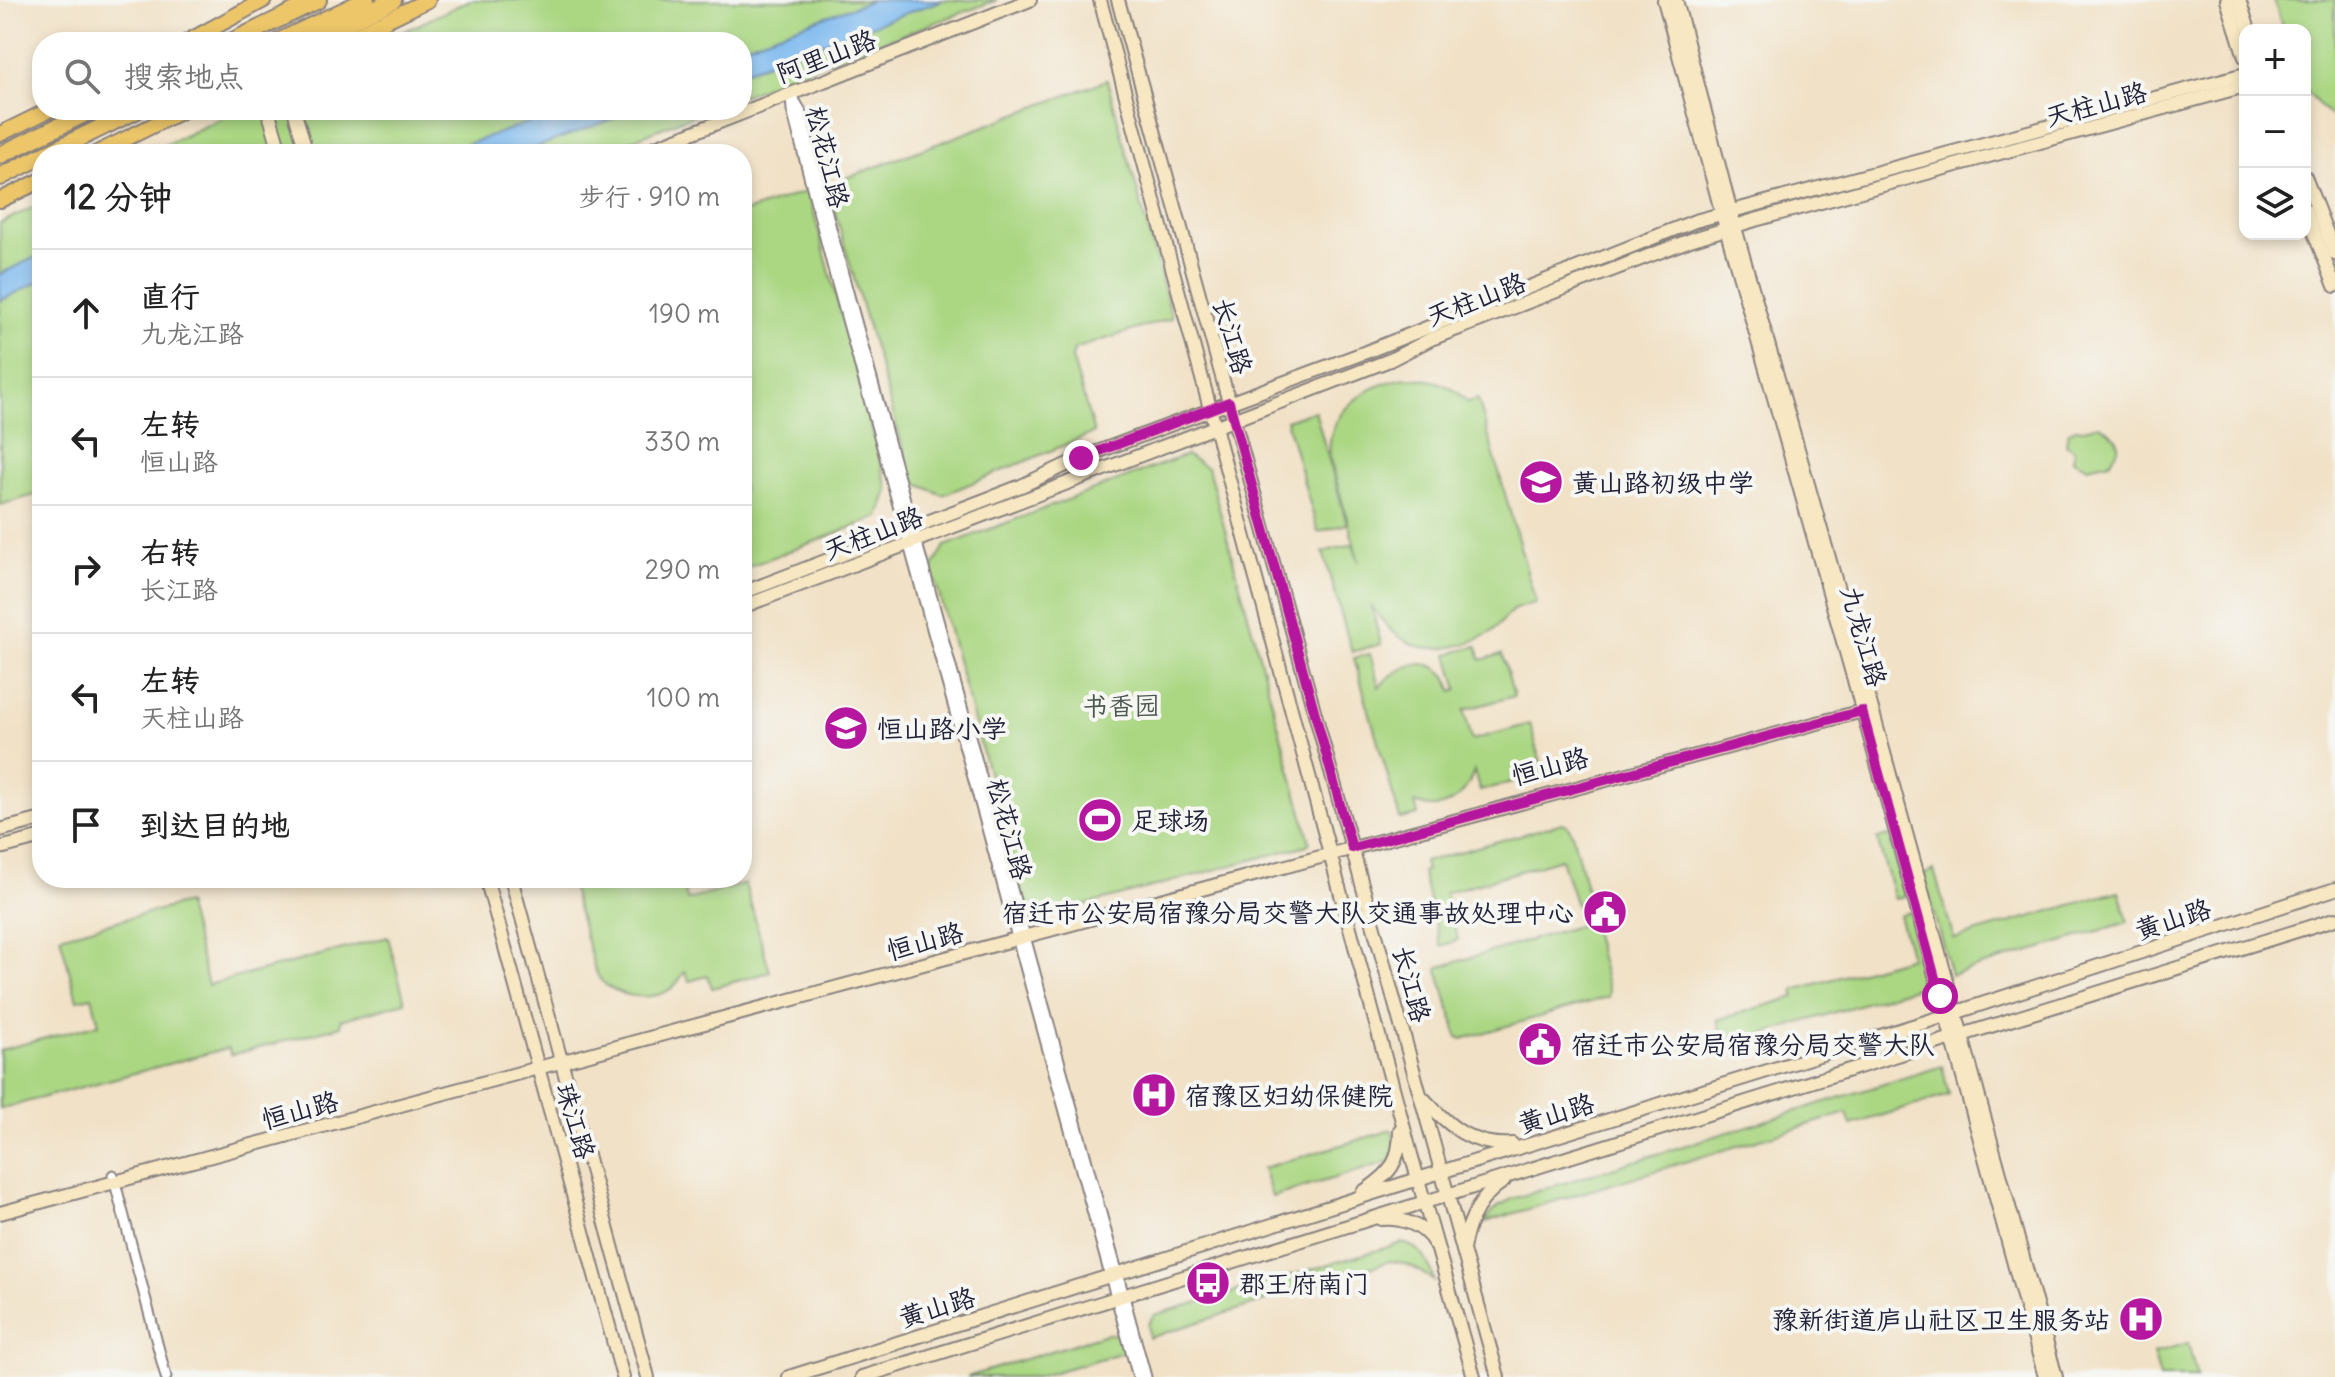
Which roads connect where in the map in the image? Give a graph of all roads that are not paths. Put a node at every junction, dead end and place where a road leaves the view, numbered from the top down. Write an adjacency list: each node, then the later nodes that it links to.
1 (264, 0): 15 (main road)
2 (300, 0): 16 (highway)
3 (318, 0): 17 (highway)
4 (366, 0): 18 (highway)
5 (393, 0): 19 (highway)
6 (428, 0): 20 (main road)
7 (1030, 0): 24 (street, 阿里山路)
8 (1100, 0): 51 (street, 长江路)
9 (1118, 0): 50 (street, 长江路)
10 (1664, 0): 45 (street, 九龙江路)
11 (1676, 0): 45 (street, 九龙江路)
12 (2227, 0): 21 (street)
13 (2239, 0): 14 (street)
14 (2247, 24)
15 (205, 32)
16 (247, 32)
17 (252, 32)
18 (299, 32)
19 (327, 32)
20 (362, 32)
21 (2239, 38)
22 (2239, 76): 45 (street, 天柱山路)
23 (2239, 88): 47 (street, 天柱山路)
24 (791, 94): 25 (street, 阿里山路); 54 (street, 松花江路)
25 (752, 109)
26 (32, 118): 33 (main road)
27 (72, 120): 39 (highway)
28 (116, 120): 34 (highway)
29 (164, 120): 35 (main road)
30 (271, 120): 36 (street)
31 (297, 120): 37 (street)
32 (725, 120): 38 (street, 阿里山路)
33 (0, 134)
34 (67, 144)
35 (115, 144)
36 (278, 144)
37 (304, 144)
38 (664, 144)
39 (0, 155)
40 (32, 161): 41 (highway)
41 (0, 177)
42 (32, 185): 44 (main road)
43 (2311, 192): 48 (street)
44 (0, 200)
45 (1726, 212): 47 (street, 九龙江路); 50 (street, 天柱山路)
46 (2311, 225): 49 (street)
47 (1730, 227): 52 (street, 天柱山路); 57 (street, 九龙江路); 71 (street, 九龙江路)
48 (2335, 254)
49 (2335, 286)
50 (1229, 402): 51 (street, 天柱山路); 52 (street, 长江路)
51 (1210, 409): 53 (street, 长江路); 54 (street, 天柱山路)
52 (1234, 419): 53 (street, 天柱山路); 61 (street, 长江路)
53 (1215, 427): 54 (street, 天柱山路); 63 (street, 长江路)
54 (910, 535): 55 (street, 天柱山路); 56 (street, 天柱山路); 69 (street, 松花江路)
55 (752, 590)
56 (752, 603)
57 (1862, 708): 61 (street, 恒山路); 71 (street, 九龙江路)
58 (32, 822): 59 (street)
59 (0, 830)
60 (32, 840): 62 (street)
61 (1351, 845): 63 (street, 恒山路); 75 (street, 长江路)
62 (0, 848)
63 (1329, 851): 69 (street, 恒山路); 76 (street, 长江路)
64 (489, 888): 70 (street, 珠江路)
65 (514, 888): 68 (street, 珠江路)
66 (2335, 889): 71 (street, 黄山路)
67 (2335, 919): 72 (street, 黄山路)
68 (525, 929): 70 (street); 73 (street, 珠江路)
69 (1020, 934): 73 (street, 恒山路); 90 (street, 松花江路)
70 (502, 936): 74 (street, 珠江路)
71 (1950, 1015): 72 (street, 九龙江路); 77 (street, 黄山路)
72 (1957, 1038): 79 (street, 黄山路); 101 (street, 九龙江路); 102 (street, 九龙江路)
73 (561, 1058): 74 (street, 恒山路); 94 (street, 珠江路)
74 (537, 1065): 80 (street, 恒山路); 93 (street, 珠江路)
75 (1420, 1095): 77 (street); 78 (street, 长江路)
76 (1399, 1111): 81 (street, 长江路); 83 (street)
77 (1535, 1143): 78 (street, 黄山路)
78 (1441, 1172): 81 (street, 黄山路); 82 (street, 长江路)
79 (1519, 1172): 82 (street, 黄山路); 89 (street)
80 (114, 1179): 85 (street, 恒山路); 86 (street, 恒山路); 92 (street)
81 (1418, 1179): 83 (street, 黄山路); 84 (street, 长江路)
82 (1447, 1194): 84 (street, 黄山路); 89 (street, 长江路)
83 (1352, 1200): 90 (street, 黄山路)
84 (1424, 1202): 87 (street, 黄山路); 88 (street, 长江路)
85 (0, 1205)
86 (0, 1213)
87 (1366, 1220): 88 (street); 91 (street, 黄山路)
88 (1438, 1252): 99 (street, 长江路)
89 (1463, 1252): 100 (street, 长江路)
90 (1114, 1275): 91 (street, 松花江路); 95 (street, 黄山路)
91 (1120, 1297): 96 (street, 黄山路); 97 (street, 松花江路); 98 (street, 松花江路)
92 (166, 1377)
93 (623, 1377)
94 (648, 1377)
95 (789, 1377)
96 (862, 1377)
97 (1138, 1377)
98 (1146, 1377)
99 (1474, 1377)
100 (1498, 1377)
101 (2045, 1377)
102 (2056, 1377)

